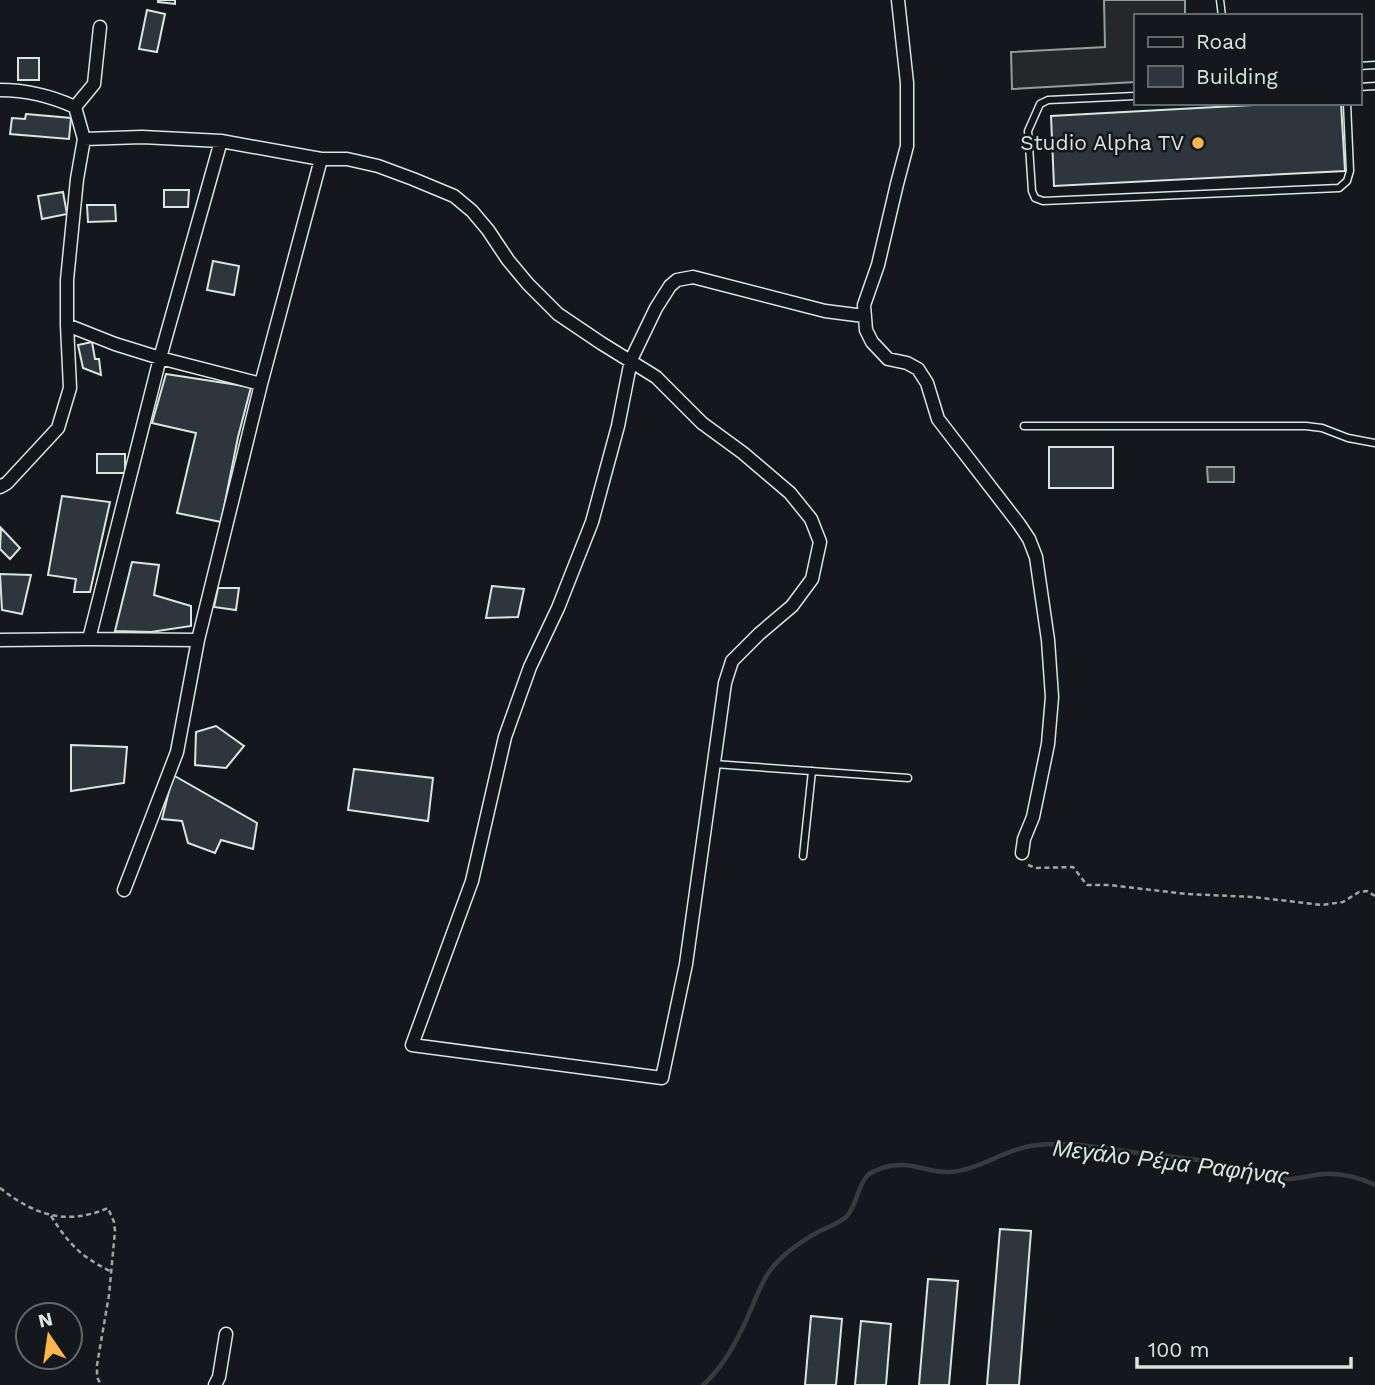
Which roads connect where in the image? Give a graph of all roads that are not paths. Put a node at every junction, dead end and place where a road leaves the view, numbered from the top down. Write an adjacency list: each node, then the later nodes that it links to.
1 (898, 0): 10 (street)
2 (100, 27): 6 (street)
3 (0, 90): 6 (street)
4 (1134, 96): 5 (lane)
5 (1346, 105)
6 (75, 107): 7 (street)
7 (84, 139): 8 (street); 11 (street)
8 (221, 141): 9 (street); 12 (street)
9 (321, 159): 13 (street); 14 (street)
10 (864, 316): 13 (street); 24 (street)
11 (67, 325): 12 (street); 17 (street)
12 (160, 358): 14 (street); 18 (street)
13 (631, 360): 21 (street); 21 (street)
14 (261, 384): 20 (street)
15 (1024, 426): 16 (lane)
16 (1375, 443)
17 (0, 487)
18 (89, 639): 19 (street); 20 (street)
19 (0, 640)
20 (198, 640): 26 (street)
21 (714, 764): 22 (lane)
22 (811, 771): 23 (lane); 25 (lane)
23 (908, 778)
24 (1022, 853)
25 (803, 856)
26 (124, 890)
27 (226, 1334): 28 (street)
28 (215, 1385)

